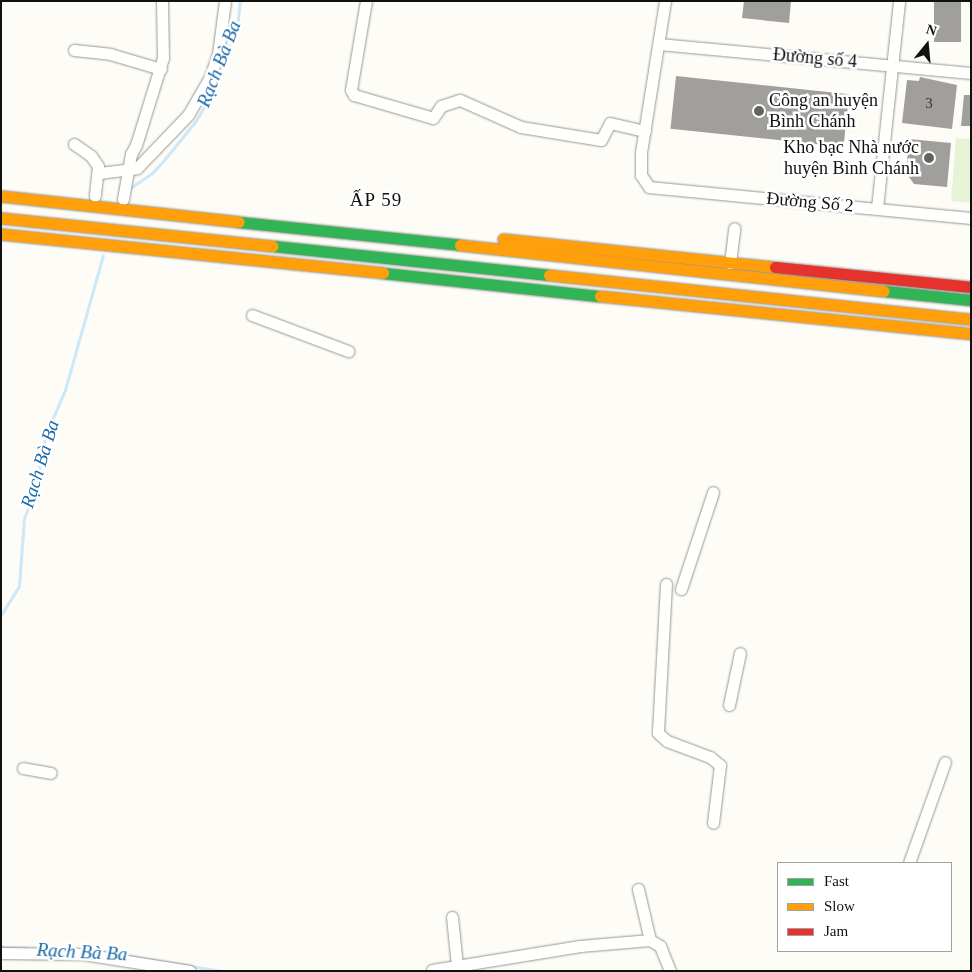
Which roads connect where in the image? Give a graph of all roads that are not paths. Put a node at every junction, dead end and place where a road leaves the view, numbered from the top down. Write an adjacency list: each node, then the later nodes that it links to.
1 (162, 1): 9 (street)
2 (225, 1): 13 (street)
3 (366, 1): 11 (street)
4 (665, 1): 6 (street)
5 (899, 1): 8 (street)
6 (659, 44): 8 (street, Đường số 4); 11 (street)
7 (74, 50): 9 (street)
8 (892, 65): 10 (street, Đường số 4); 19 (street)
9 (161, 68): 13 (street)
10 (971, 73)
11 (645, 131): 19 (street, Đường Số 2)
12 (74, 144): 14 (street)
13 (127, 171): 14 (street); 18 (street)
14 (99, 173): 17 (street)
15 (1, 186): 17 (main road)
16 (1, 196): 26 (main road)
17 (95, 196): 18 (main road)
18 (123, 199): 24 (main road)
19 (877, 208): 21 (street, Đường Số 2)
20 (1, 218): 28 (main road)
21 (971, 218)
22 (734, 228): 24 (street)
23 (1, 234): 29 (main road)
24 (730, 263): 25 (main road)
25 (971, 287)
26 (971, 300)
27 (252, 315): 30 (street)
28 (971, 319)
29 (971, 334)
30 (348, 351)
31 (713, 492): 33 (street)
32 (666, 584): 39 (street)
33 (681, 589)
34 (740, 653): 35 (street)
35 (729, 705)
36 (945, 762): 40 (street)
37 (24, 768): 38 (street)
38 (51, 773)
39 (713, 823)
40 (909, 862)
41 (638, 889): 43 (street)
42 (452, 917): 45 (street)
43 (650, 940): 45 (street); 48 (street)
44 (1, 954): 47 (street)
45 (457, 965): 46 (street)
46 (432, 970)
47 (190, 971)
48 (670, 971)

